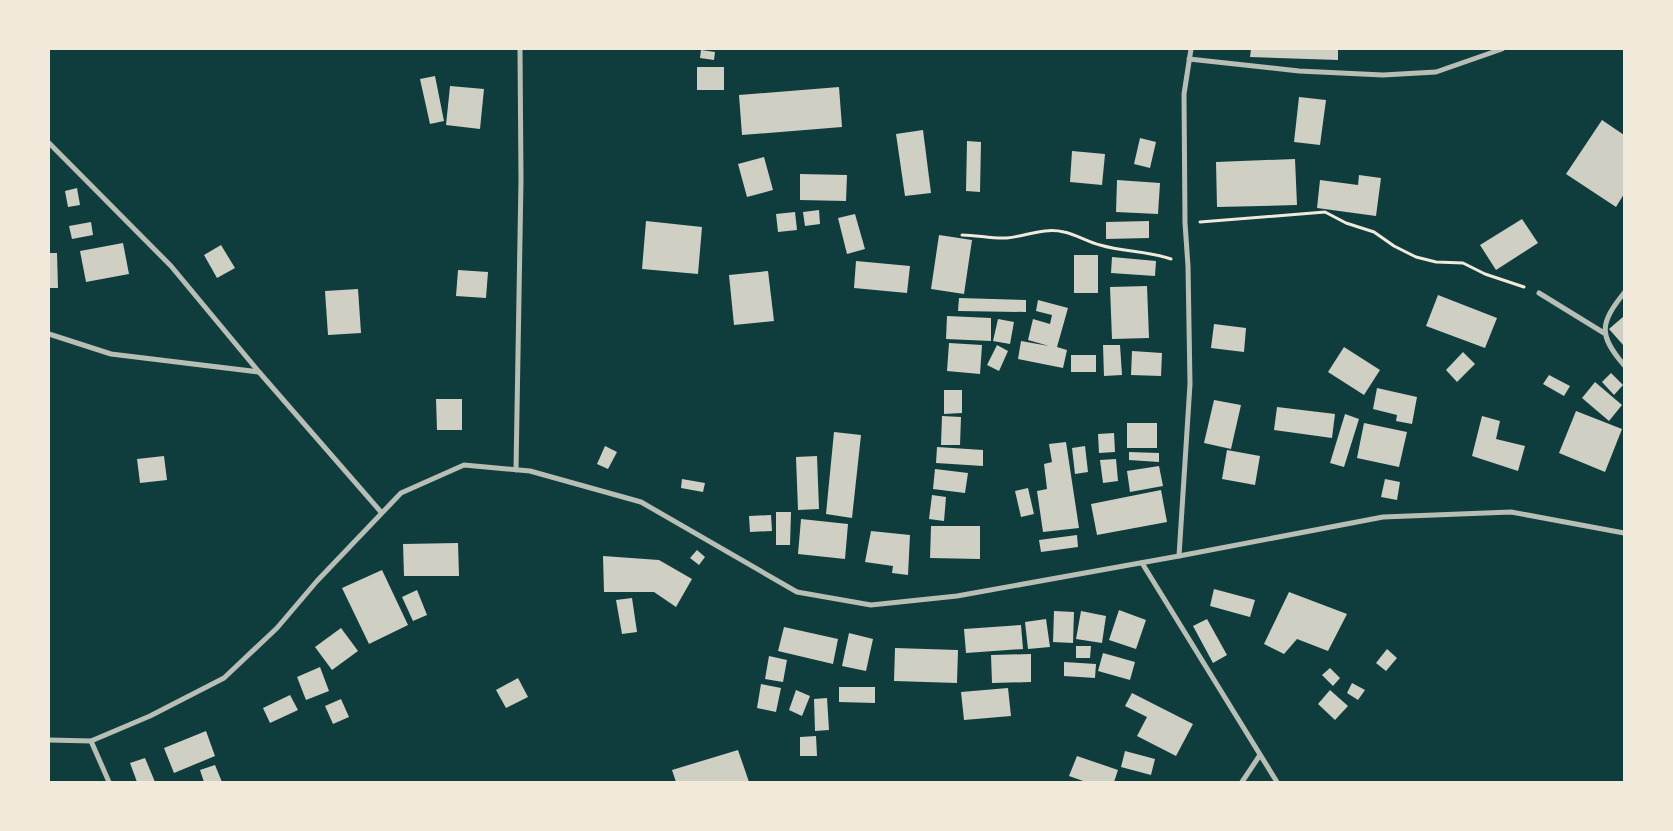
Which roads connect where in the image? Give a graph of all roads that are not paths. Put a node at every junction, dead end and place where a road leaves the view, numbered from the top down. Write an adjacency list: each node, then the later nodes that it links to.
1 (520, 49): 12 (street)
2 (1191, 49): 4 (street)
3 (1502, 49): 4 (street)
4 (1189, 59): 15 (street)
5 (49, 143): 11 (street)
6 (1539, 293): 8 (street)
7 (1624, 293): 8 (street)
8 (1604, 333): 10 (street)
9 (49, 334): 11 (street)
10 (1624, 364)
11 (259, 372): 13 (street)
12 (516, 470): 13 (street); 16 (street)
13 (381, 512): 18 (street)
14 (1624, 533): 15 (street)
15 (1179, 556): 16 (street)
16 (1142, 563): 19 (street)
17 (49, 740): 18 (street)
18 (91, 741): 20 (street)
19 (1260, 755): 21 (street); 22 (street)
20 (109, 782)
21 (1242, 782)
22 (1277, 782)

